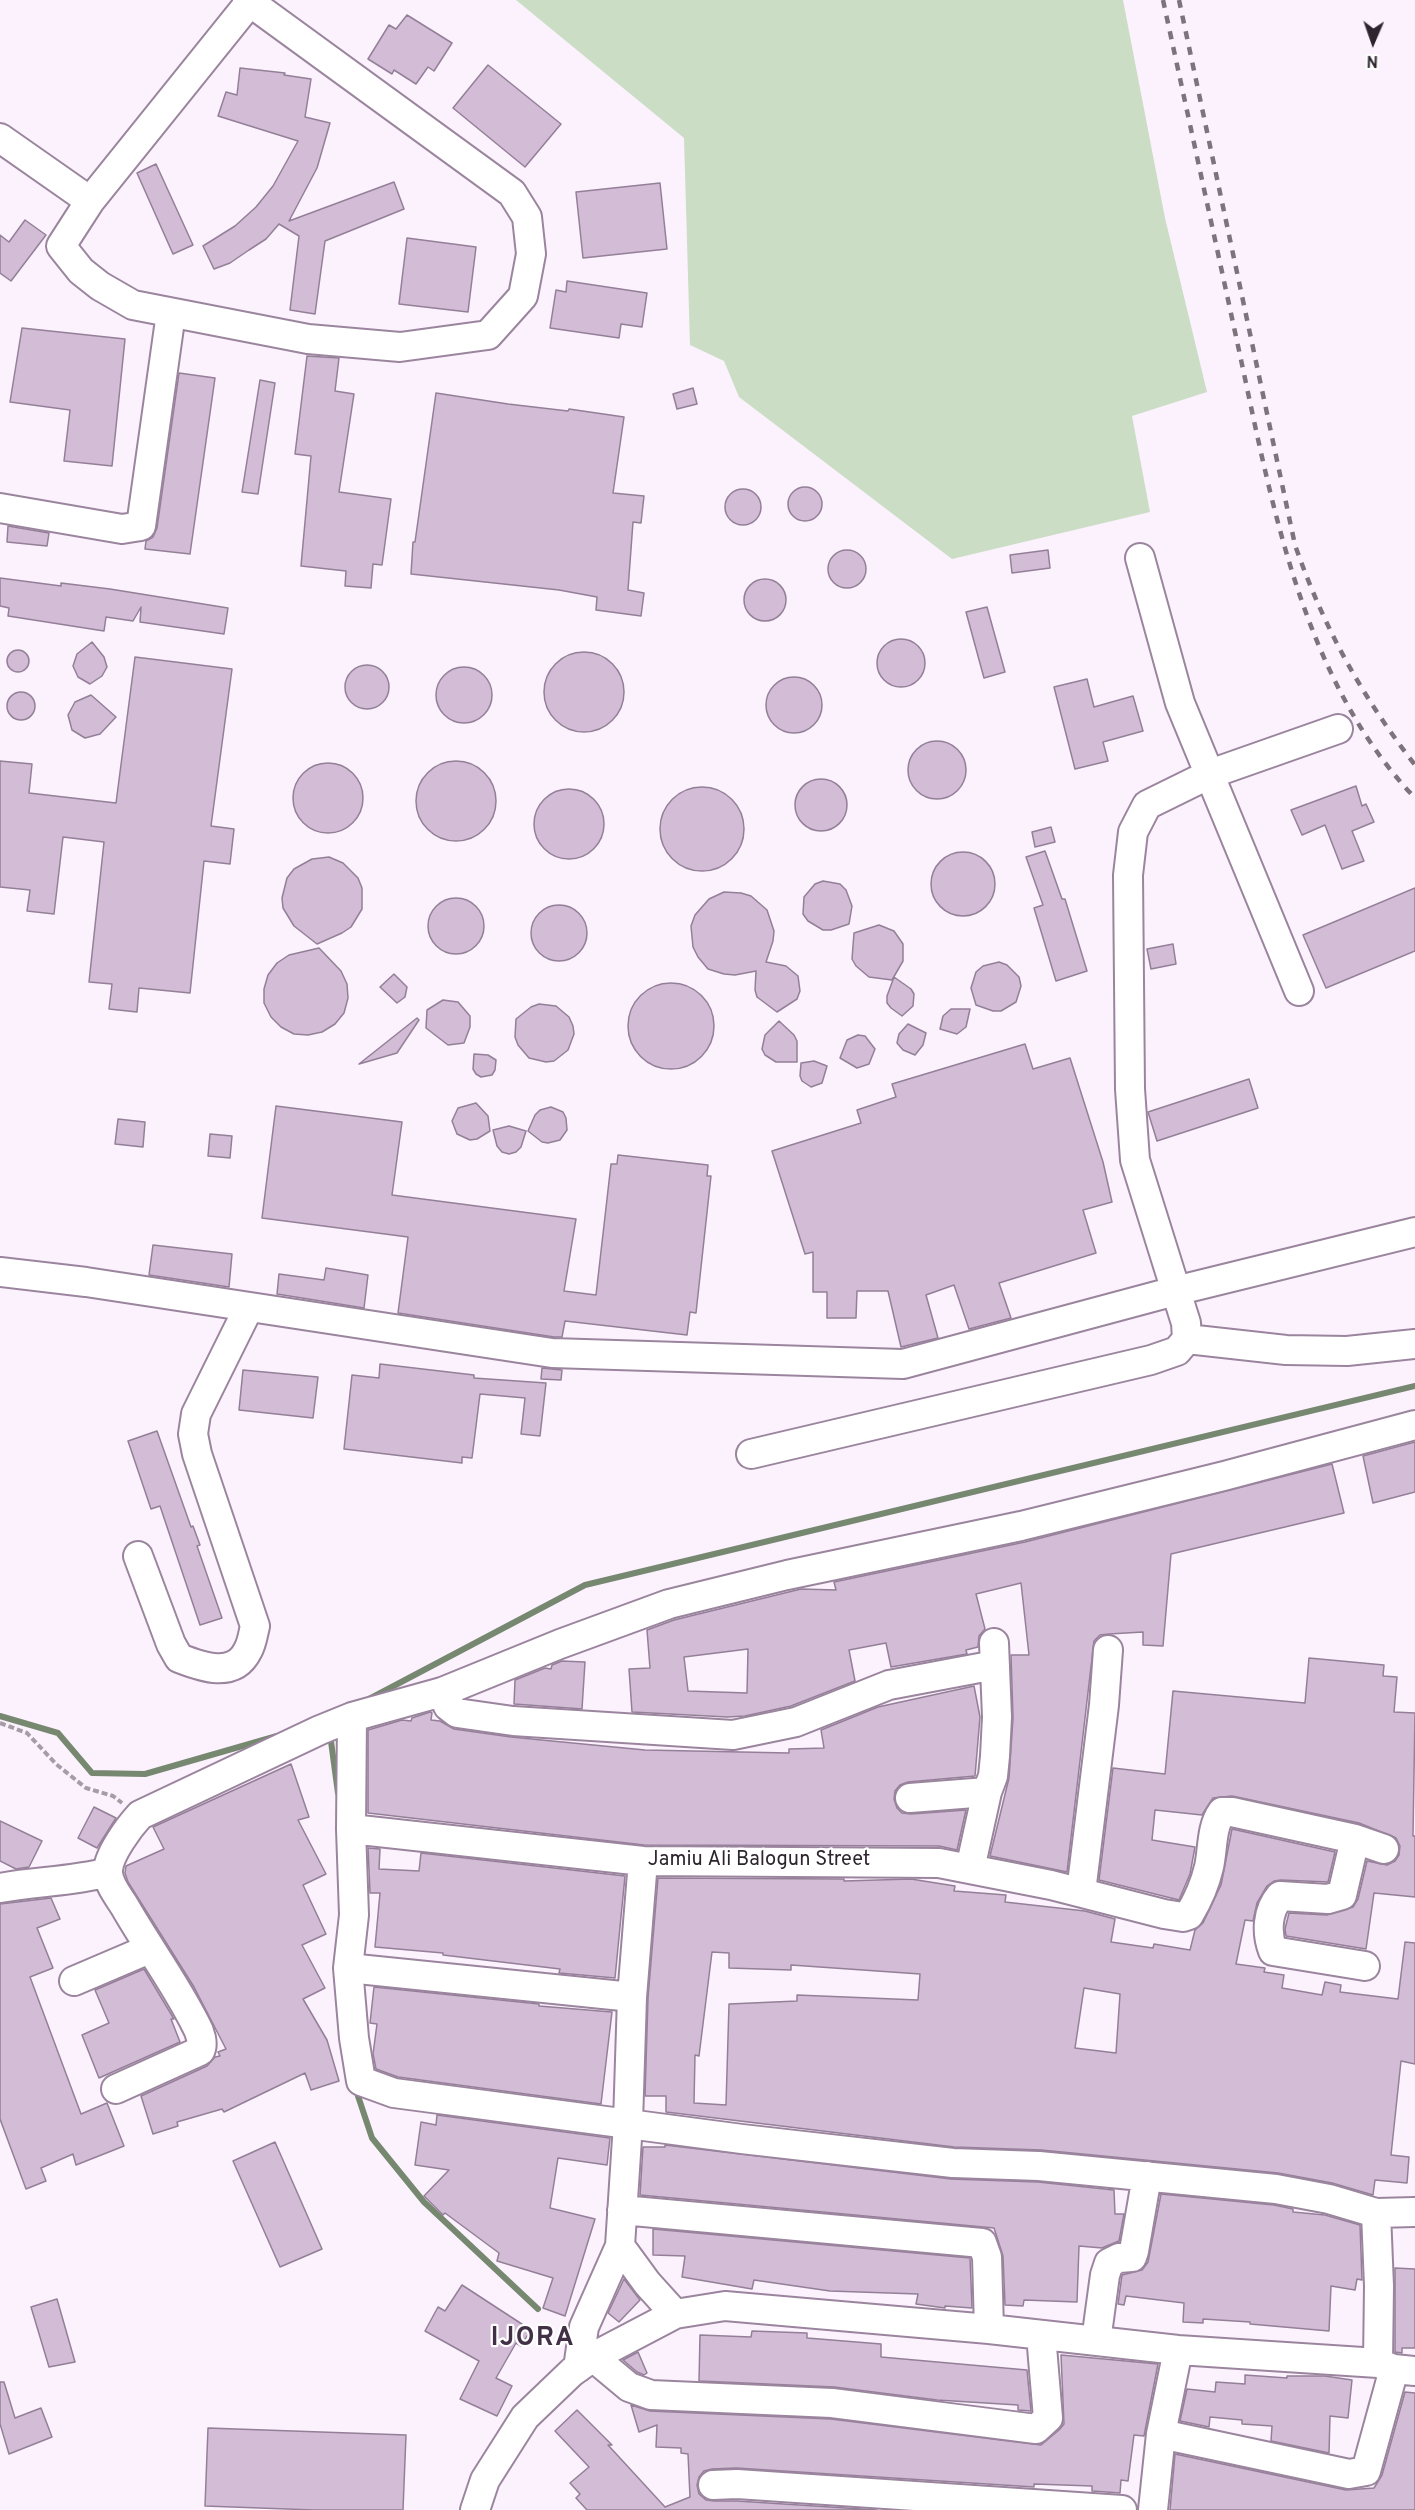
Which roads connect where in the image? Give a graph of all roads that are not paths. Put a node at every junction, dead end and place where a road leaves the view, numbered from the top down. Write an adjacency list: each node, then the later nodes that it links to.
1 (249, 1): 3 (street); 4 (street)
2 (0, 138): 3 (street)
3 (90, 201): 4 (street)
4 (171, 313): 5 (street)
5 (0, 508)
6 (1140, 558): 8 (street)
7 (1338, 729): 8 (street)
8 (1210, 774): 9 (street); 12 (street)
9 (1299, 991)
10 (1415, 1232): 12 (street)
11 (0, 1272): 13 (street)
12 (1175, 1291): 13 (street); 14 (street)
13 (249, 1307): 18 (street)
14 (1187, 1339): 15 (street); 17 (street)
15 (1415, 1344)
16 (1415, 1425): 20 (street)
17 (751, 1454)
18 (138, 1556)
19 (1107, 1650): 31 (street)
20 (442, 1692): 21 (street); 22 (street)
21 (336, 1724): 24 (street); 29 (street)
22 (987, 1792): 23 (street); 28 (street)
23 (910, 1798)
24 (351, 1829): 27 (street, Jamiu Ali Balogun Street); 34 (street)
25 (1355, 1839): 26 (street); 31 (street, Jamiu Ali Balogun Street); 33 (street)
26 (1384, 1849)
27 (643, 1861): 28 (street, Jamiu Ali Balogun Street); 36 (street)
28 (970, 1869): 31 (street, Jamiu Ali Balogun Street)
29 (108, 1872): 30 (street); 32 (street)
30 (0, 1888)
31 (1081, 1892)
32 (149, 1949): 35 (street); 37 (street)
33 (1365, 1966)
34 (348, 1968): 36 (street); 38 (street)
35 (74, 1981)
36 (632, 1997): 38 (street)
37 (116, 2089)
38 (628, 2123): 39 (street); 40 (street)
39 (1147, 2176): 42 (street); 47 (street)
40 (622, 2210): 43 (street); 45 (street)
41 (1415, 2212): 42 (street)
42 (1376, 2213): 50 (street)
43 (620, 2246): 44 (street); 49 (street)
44 (675, 2314): 45 (street); 49 (street)
45 (989, 2329): 46 (street)
46 (1041, 2335): 47 (street); 49 (street)
47 (1096, 2341): 48 (street)
48 (1178, 2350): 50 (street); 51 (street)
49 (586, 2363): 53 (street)
50 (1396, 2368): 51 (street)
51 (1161, 2434): 55 (street)
52 (713, 2485): 54 (street)
53 (476, 2510)
54 (1122, 2510)
55 (1153, 2510)

